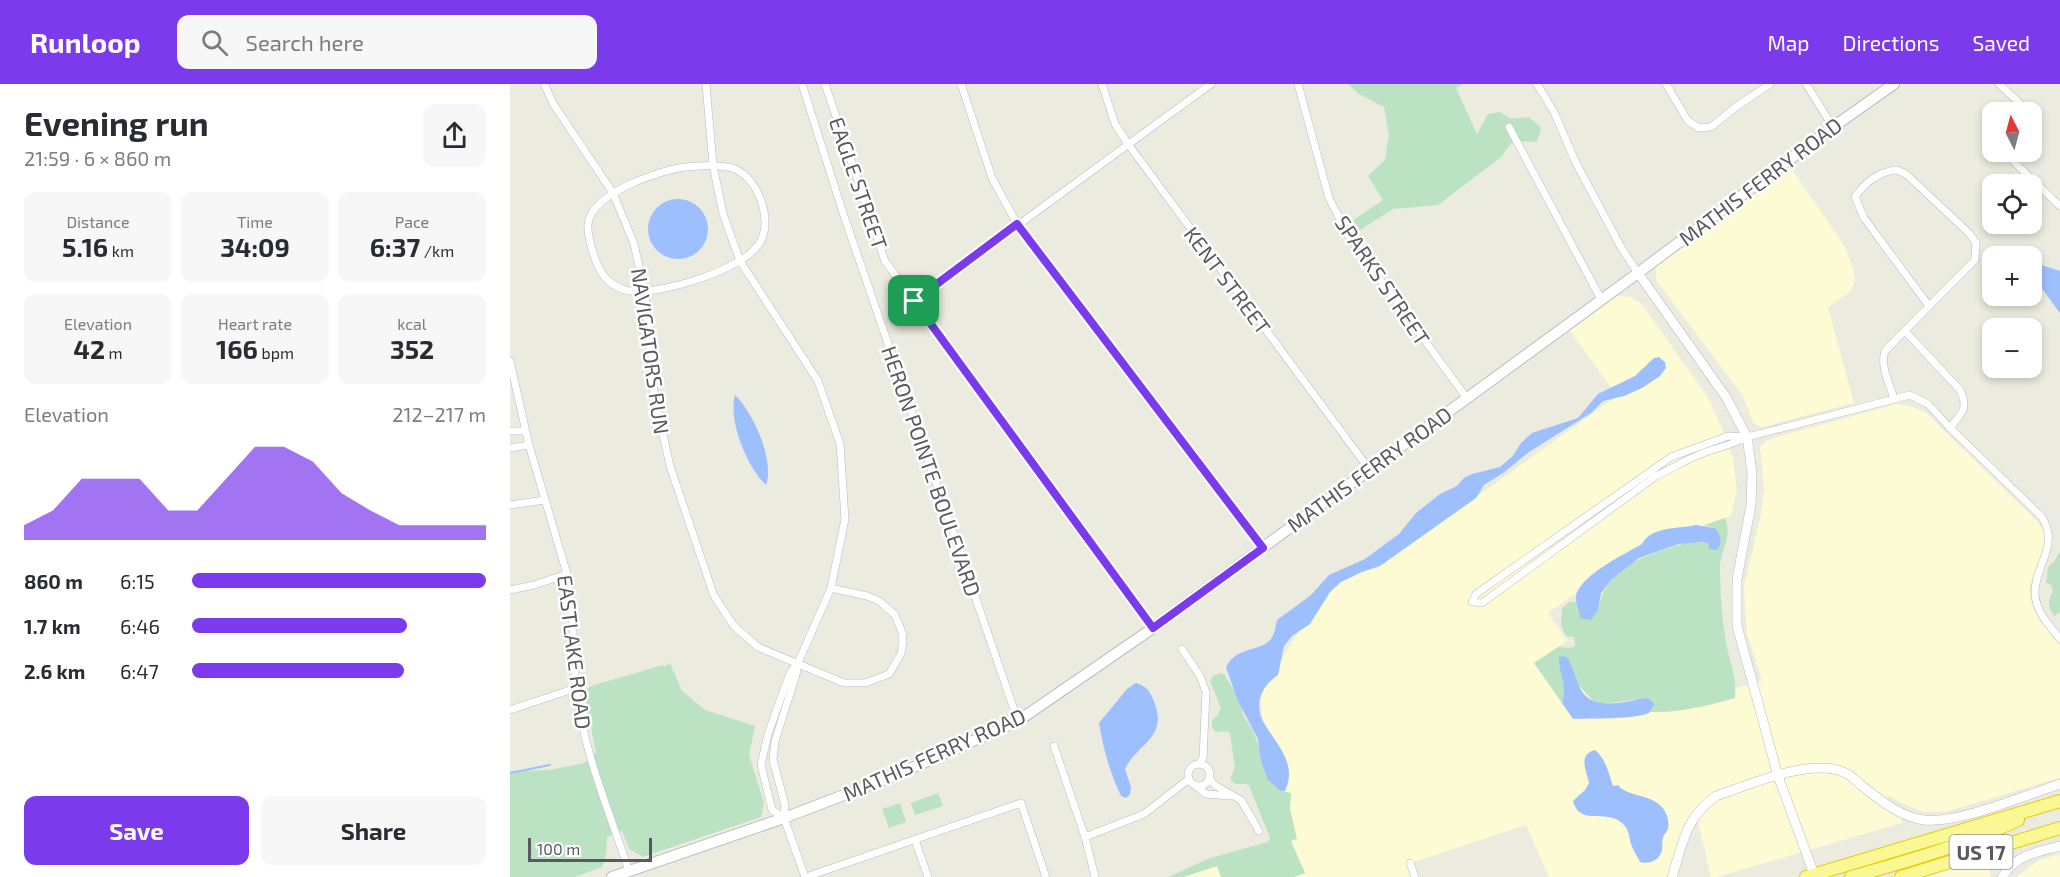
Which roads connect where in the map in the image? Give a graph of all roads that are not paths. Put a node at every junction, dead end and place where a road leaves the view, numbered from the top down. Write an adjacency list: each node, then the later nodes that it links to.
1 (544, 84): 21 (street, NAVIGATORS RUN)
2 (706, 84): 20 (street)
3 (802, 84): 53 (street, HERON POINTE BOULEVARD)
4 (825, 84): 28 (street, EAGLE STREET)
5 (962, 84): 23 (street)
6 (1102, 84): 18 (street, KENT STREET)
7 (1211, 84): 18 (street)
8 (1298, 84): 32 (street, SPARKS STREET)
9 (1537, 84): 25 (street)
10 (1666, 84): 11 (street)
11 (1770, 84)
12 (1806, 84): 17 (street)
13 (1894, 84): 17 (main road, MATHIS FERRY ROAD)
14 (1999, 84): 15 (street)
15 (2018, 102)
16 (1509, 127): 27 (street)
17 (1833, 127): 25 (main road, MATHIS FERRY ROAD)
18 (1128, 144): 23 (street); 40 (street, KENT STREET)
19 (2014, 162): 22 (street)
20 (713, 165): 21 (street); 24 (street); 24 (street)
21 (613, 193): 26 (street, NAVIGATORS RUN); 26 (street)
22 (2060, 207)
23 (1017, 224): 28 (street); 43 (street)
24 (740, 261): 26 (street); 45 (street)
25 (1638, 273): 27 (main road, MATHIS FERRY ROAD); 37 (street)
26 (645, 292): 50 (street, NAVIGATORS RUN)
27 (1601, 298): 32 (main road, MATHIS FERRY ROAD)
28 (914, 301): 47 (street, EAGLE STREET)
29 (1929, 306): 29 (street); 30 (street)
30 (1905, 331): 33 (street); 34 (street)
31 (510, 361): 36 (street, EASTLAKE ROAD)
32 (1466, 398): 40 (main road, MATHIS FERRY ROAD)
33 (1894, 398): 34 (street); 37 (street)
34 (1950, 428): 48 (street)
35 (510, 431): 36 (street)
36 (525, 431): 38 (street, EASTLAKE ROAD)
37 (1747, 437): 37 (street); 56 (street)
38 (529, 445): 39 (street); 41 (street, EASTLAKE ROAD)
39 (510, 448)
40 (1369, 469): 43 (main road, MATHIS FERRY ROAD)
41 (545, 500): 42 (street); 44 (street, EASTLAKE ROAD)
42 (510, 505)
43 (1263, 548): 47 (main road, MATHIS FERRY ROAD)
44 (567, 574): 46 (street); 51 (street, EASTLAKE ROAD)
45 (831, 588): 50 (street); 50 (street)
46 (510, 590)
47 (1153, 628): 53 (main road, MATHIS FERRY ROAD)
48 (2060, 639)
49 (1182, 649): 55 (street)
50 (798, 663): 63 (street); 63 (street)
51 (576, 688): 52 (street); 70 (street, EASTLAKE ROAD)
52 (510, 710)
53 (1018, 721): 63 (main road, MATHIS FERRY ROAD)
54 (1054, 746): 66 (street)
55 (1199, 764): 57 (street); 58 (street)
56 (1778, 776): 59 (street); 71 (street); 78 (street)
57 (1189, 779): 60 (street); 66 (street)
58 (1209, 779): 60 (street); 61 (street)
59 (2060, 784)
60 (1195, 785): 61 (street)
61 (1235, 796): 65 (street)
62 (2060, 801): 71 (highway, US 17); 79 (highway)
63 (784, 818): 70 (main road, MATHIS FERRY ROAD); 73 (street)
64 (2060, 828): 80 (highway, US 17)
65 (1259, 831)
66 (1085, 837): 76 (street)
67 (915, 840): 73 (street); 74 (street); 75 (street)
68 (2060, 846): 81 (street)
69 (1410, 863): 77 (street)
70 (629, 871): 72 (main road, MATHIS FERRY ROAD)
71 (1812, 876)
72 (612, 877)
73 (805, 877)
74 (928, 877)
75 (1046, 877)
76 (1095, 877)
77 (1415, 877)
78 (1672, 877)
79 (1851, 877)
80 (1901, 877)
81 (2002, 877)

